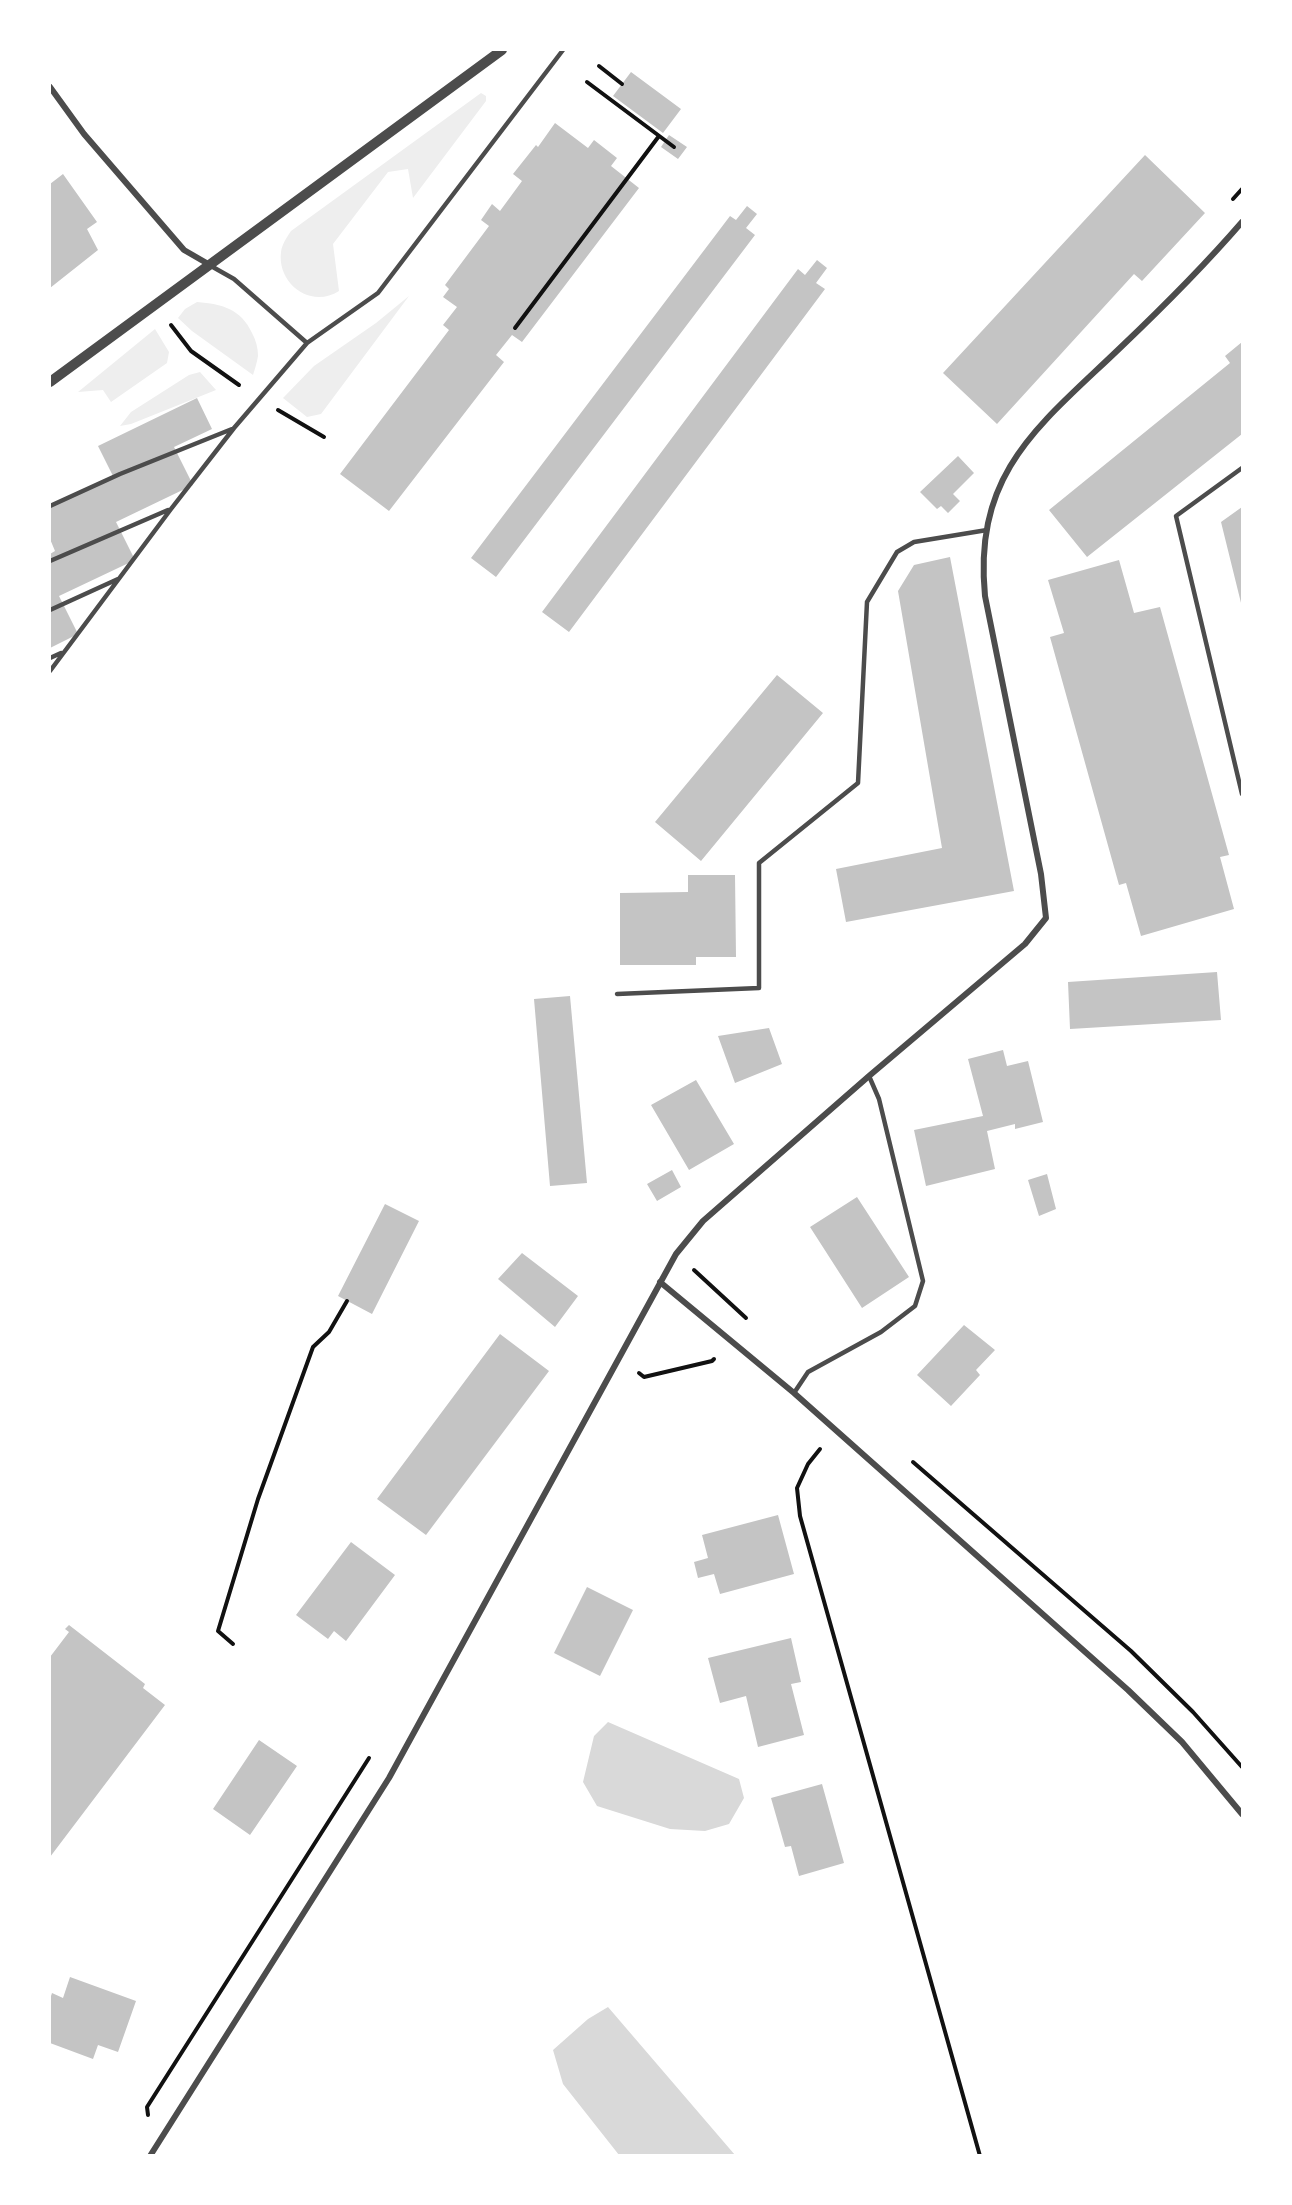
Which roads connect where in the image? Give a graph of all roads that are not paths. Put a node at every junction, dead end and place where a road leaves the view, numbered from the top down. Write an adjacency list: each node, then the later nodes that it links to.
1 (502, 50): 5 (street)
2 (563, 50): 6 (lane)
3 (50, 87): 5 (street)
4 (1242, 222): 12 (street)
5 (210, 265): 6 (lane); 7 (street)
6 (307, 343): 8 (lane)
7 (50, 382)
8 (234, 428): 10 (lane); 11 (lane)
9 (1242, 468): 19 (lane)
10 (50, 506)
11 (171, 509): 13 (lane); 14 (lane)
12 (987, 530): 20 (lane); 21 (street)
13 (50, 561)
14 (119, 579): 15 (lane); 16 (lane)
15 (50, 610)
16 (64, 652): 17 (lane); 18 (lane)
17 (50, 658)
18 (50, 670)
19 (1242, 794)
20 (616, 994)
21 (869, 1076): 22 (street); 23 (lane)
22 (660, 1282): 23 (street); 25 (street)
23 (794, 1393): 24 (street)
24 (1242, 1814)
25 (150, 2156)

